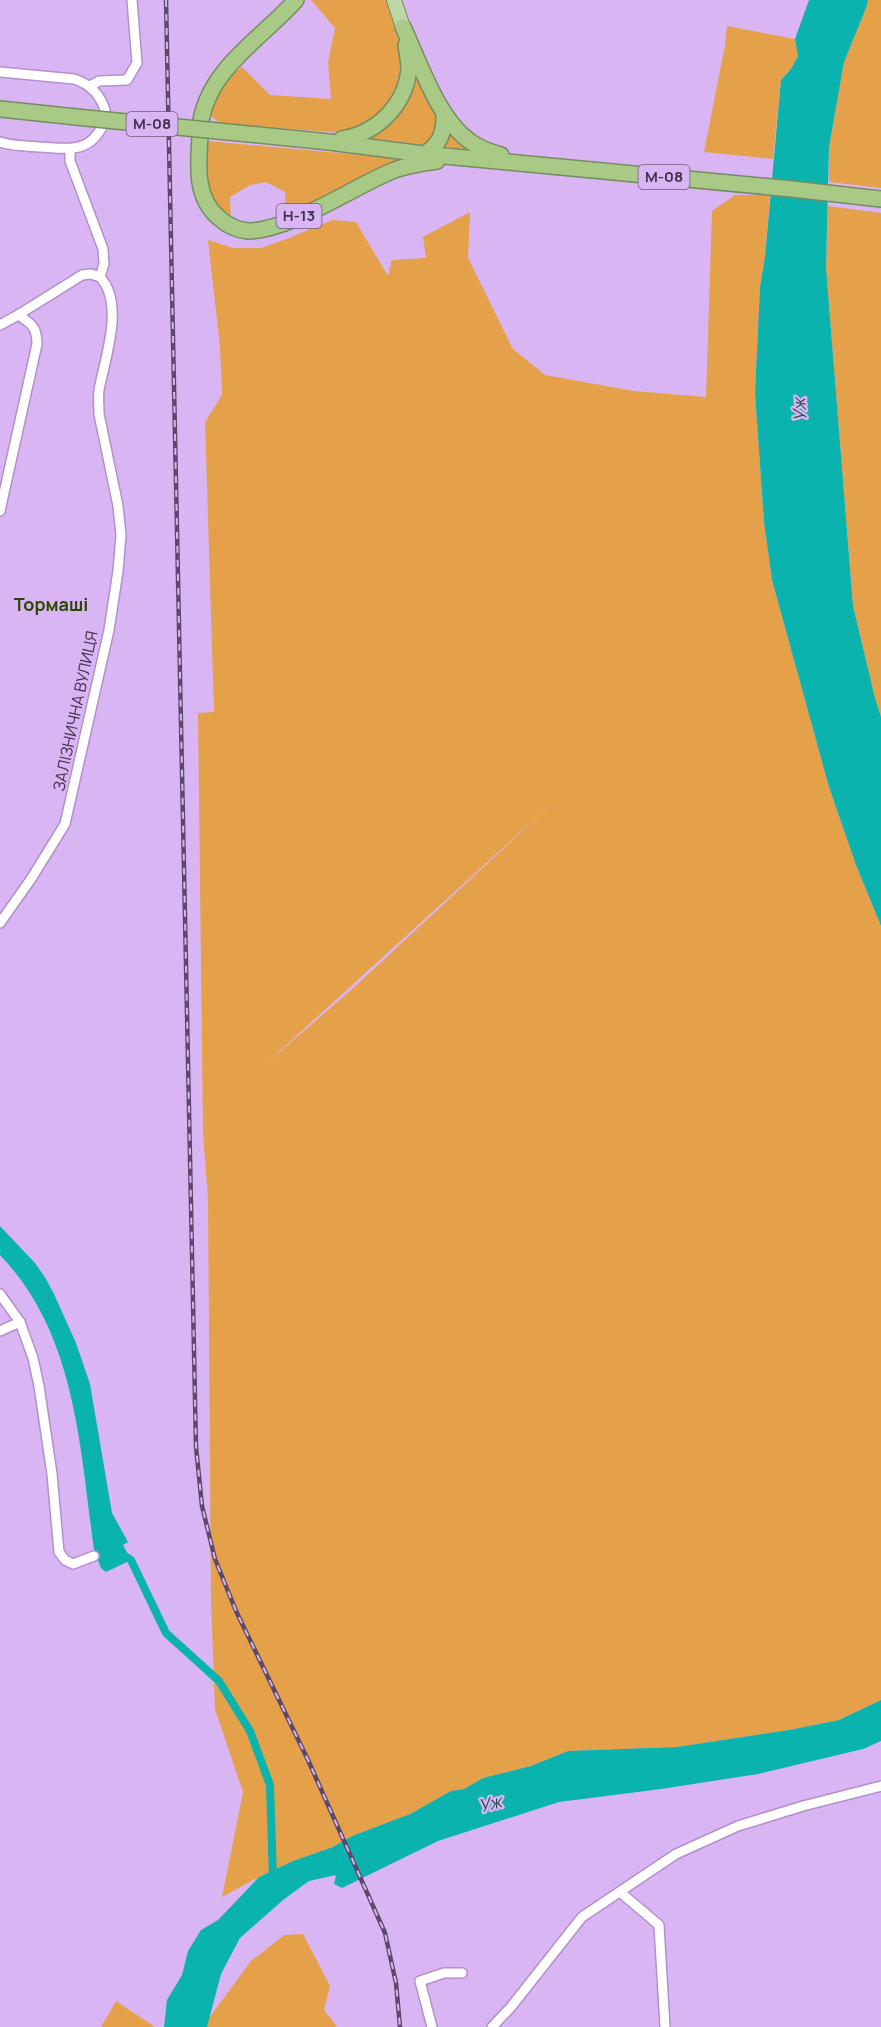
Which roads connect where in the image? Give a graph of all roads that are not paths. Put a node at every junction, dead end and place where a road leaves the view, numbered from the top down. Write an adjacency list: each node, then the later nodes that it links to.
1 (132, 0): 6 (street)
2 (296, 0): 10 (highway)
3 (394, 0): 4 (main road)
4 (403, 27): 9 (highway); 14 (highway)
5 (0, 72): 6 (street)
6 (90, 86): 8 (street)
7 (0, 109): 14 (highway, М-08, bridge)
8 (105, 110)
9 (444, 116): 16 (highway); 18 (highway)
10 (201, 120)
11 (102, 127): 15 (street)
12 (200, 137): 17 (highway, Н-13)
13 (0, 142): 15 (street)
14 (329, 142): 16 (highway, М-08)
15 (70, 150): 20 (street, ЗАЛІЗНИЧНА ВУЛИЦЯ)
16 (424, 154): 17 (highway, М-08)
17 (461, 158): 18 (highway, М-08)
18 (526, 164): 19 (highway, М-08)
19 (881, 200)
20 (100, 277): 21 (street); 24 (street, ЗАЛІЗНИЧНА ВУЛИЦЯ)
21 (18, 315): 22 (street); 23 (street)
22 (0, 325)
23 (0, 511)
24 (0, 923)
25 (0, 1294): 26 (street)
26 (20, 1322): 27 (street); 28 (street)
27 (0, 1331)
28 (94, 1556)
29 (881, 1786): 30 (street)
30 (620, 1892): 33 (street); 34 (street)
31 (462, 1973): 32 (street)
32 (432, 2027)
33 (492, 2027)
34 (665, 2027)

